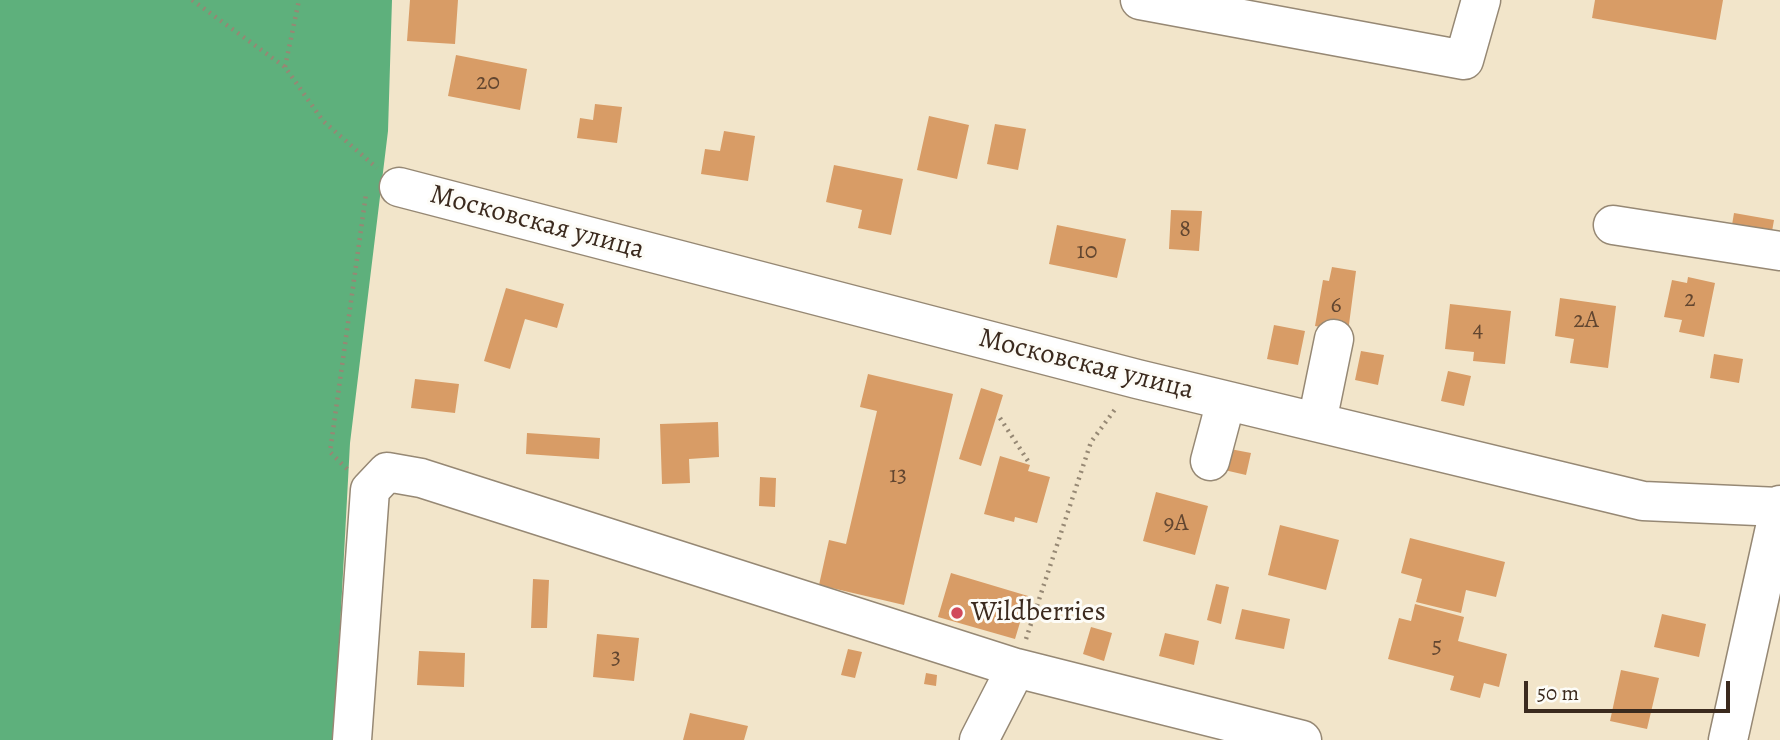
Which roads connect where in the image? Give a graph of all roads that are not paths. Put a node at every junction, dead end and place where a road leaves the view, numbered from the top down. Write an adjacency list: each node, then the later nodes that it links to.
1 (1140, 0): 2 (street)
2 (1481, 0)
3 (376, 179): 7 (street, Московская улица)
4 (1613, 225): 5 (street)
5 (1780, 251)
6 (1334, 339): 8 (street)
7 (1226, 401): 8 (street, Московская улица); 9 (street)
8 (1317, 422): 10 (street, Московская улица)
9 (1210, 461)
10 (1780, 506): 15 (street)
11 (1016, 668): 12 (street); 13 (street); 14 (street)
12 (352, 740)
13 (979, 740)
14 (1302, 740)
15 (1728, 740)

